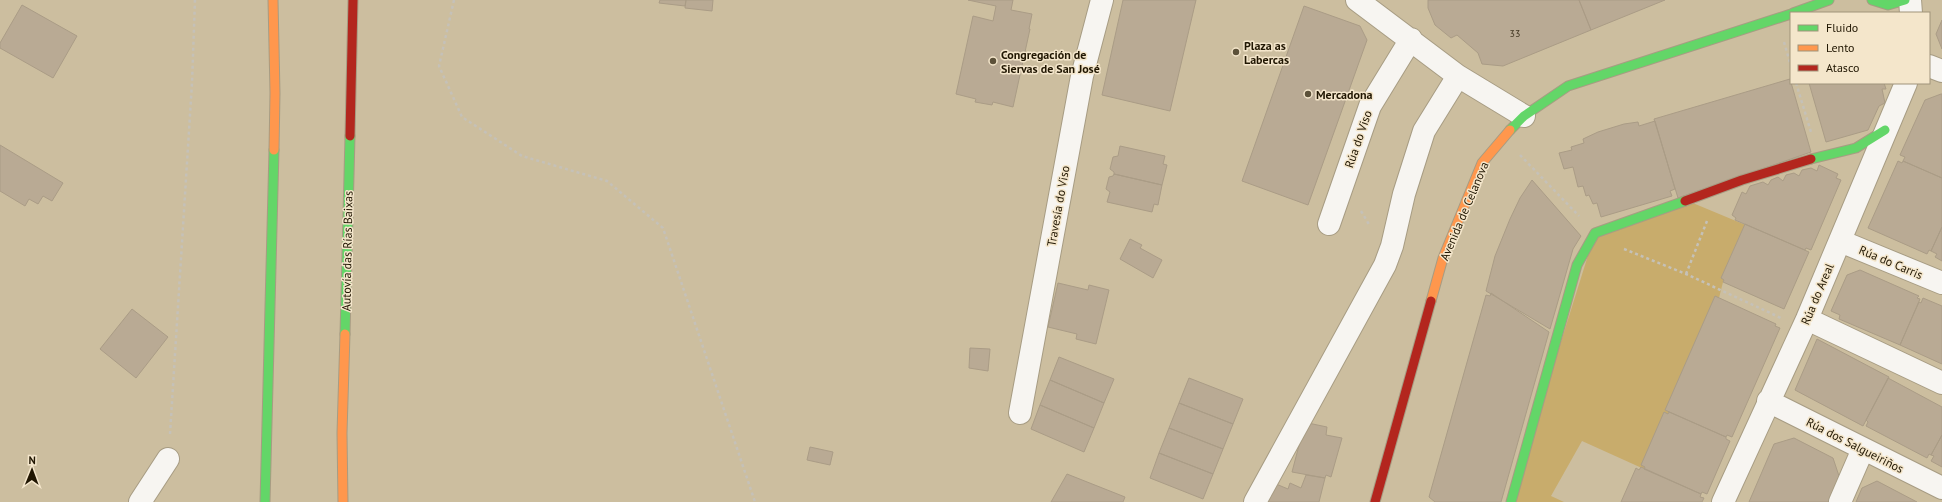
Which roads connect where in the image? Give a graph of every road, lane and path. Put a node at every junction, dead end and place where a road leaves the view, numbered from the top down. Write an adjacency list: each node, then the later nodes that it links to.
1 (195, 0): 35 (path)
2 (273, 0): 38 (main road)
3 (353, 0): 39 (main road, Autovía das Rías Baixas)
4 (454, 0): 40 (path)
5 (1102, 0): 33 (street, Travesía do Viso)
6 (1829, 0): 11 (main road, Avenida de Celanova)
7 (1872, 0): 8 (main road)
8 (1906, 0)
9 (1910, 0): 12 (street)
10 (1360, 1): 14 (street)
11 (1795, 12)
12 (1911, 12)
13 (1790, 14): 20 (main road, Avenida de Celanova)
14 (1411, 39): 17 (street); 25 (street, Rúa do Viso)
15 (1930, 66): 16 (street)
16 (1942, 71)
17 (1458, 76): 20 (street); 41 (street)
18 (1796, 84): 23 (path)
19 (1906, 84): 21 (street, Rúa do Areal)
20 (1524, 116): 22 (main road, Avenida de Celanova)
21 (1885, 130): 23 (main road); 27 (street, Rúa do Areal)
22 (1503, 137): 26 (path); 42 (main road, Avenida de Celanova)
23 (1818, 157): 26 (main road)
24 (1710, 216): 28 (path)
25 (1329, 224)
26 (1595, 233): 28 (path); 43 (main road)
27 (1840, 241): 29 (street, Rúa do Carris); 30 (street, Rúa do Areal)
28 (1686, 274): 30 (path)
29 (1942, 283)
30 (1805, 323): 31 (street); 32 (street, Rúa do Areal)
31 (1942, 383)
32 (1768, 401): 34 (street, Rúa dos Salgueiriños); 44 (street, Rúa do Areal)
33 (1020, 413)
34 (1863, 449): 36 (street, Rúa dos Salgueiriños); 45 (street)
35 (168, 459): 37 (street)
36 (1942, 488)
37 (140, 502)
38 (265, 502)
39 (343, 502)
40 (755, 502)
41 (1255, 502)
42 (1375, 502)
43 (1511, 502)
44 (1723, 502)
45 (1840, 502)

